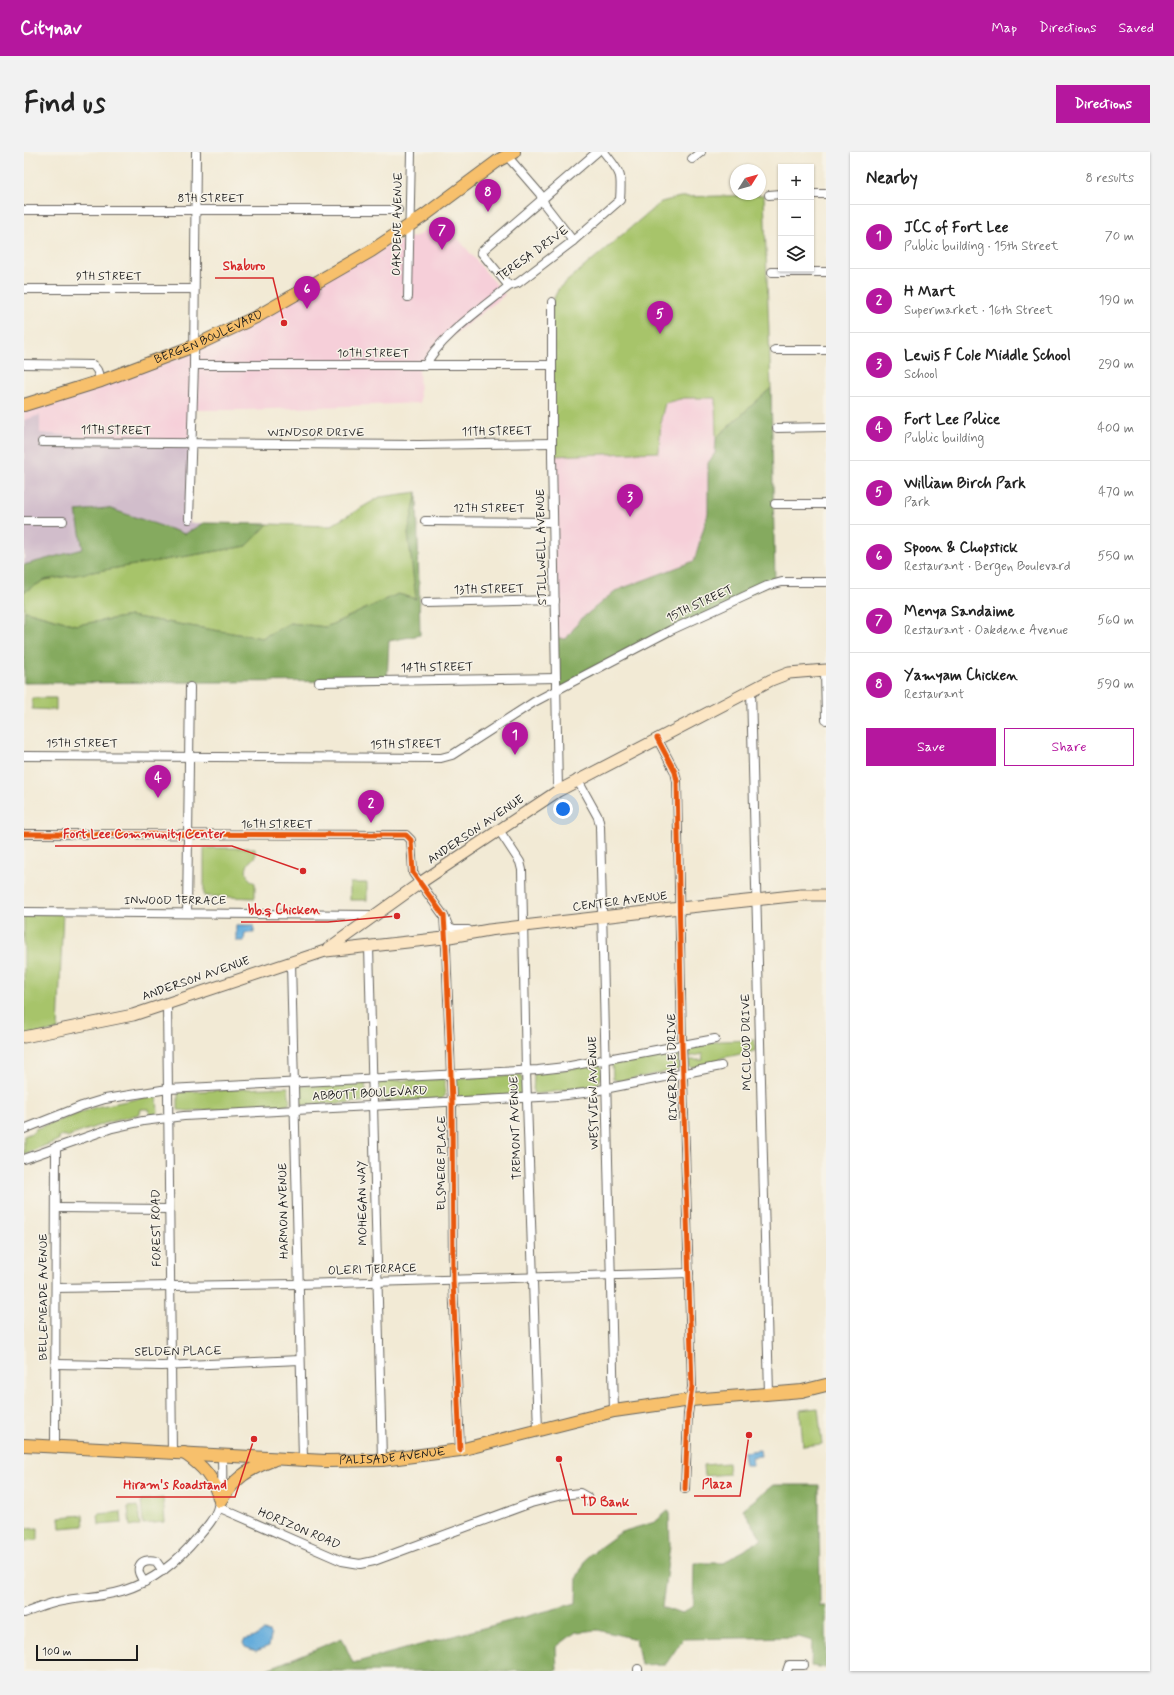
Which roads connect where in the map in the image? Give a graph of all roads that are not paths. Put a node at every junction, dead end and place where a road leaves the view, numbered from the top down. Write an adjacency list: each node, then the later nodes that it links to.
1 (196, 152): 15 (street)
2 (411, 152): 16 (street, OAKDENE AVENUE)
3 (597, 152): 12 (street)
4 (604, 152): 17 (street, TERESA DRIVE)
5 (701, 152): 7 (street)
6 (507, 155): 12 (street); 16 (main road, BERGEN BOULEVARD)
7 (692, 159)
8 (778, 194): 11 (street)
9 (814, 194): 10 (street)
10 (826, 194)
11 (769, 195)
12 (542, 198): 17 (street); 20 (street)
13 (24, 210): 15 (street, 8TH STREET)
14 (398, 210): 15 (street, 8TH STREET)
15 (195, 211): 22 (street)
16 (410, 225): 23 (street, OAKDENE AVENUE); 25 (main road, BERGEN BOULEVARD)
17 (573, 241): 20 (street, TERESA DRIVE)
18 (772, 272): 19 (street)
19 (826, 272)
20 (509, 286): 31 (street, TERESA DRIVE)
21 (24, 288): 22 (street, 9TH STREET)
22 (194, 289): 25 (street)
23 (408, 297)
24 (552, 302): 30 (street, STILLWELL AVENUE)
25 (194, 346): 29 (street); 32 (main road, BERGEN BOULEVARD)
26 (775, 350): 27 (street)
27 (826, 350)
28 (24, 364): 32 (street)
29 (194, 365): 31 (street, 10TH STREET); 38 (street)
30 (552, 365): 31 (street, 10TH STREET); 37 (street, STILLWELL AVENUE)
31 (425, 366)
32 (101, 381): 33 (main road, BERGEN BOULEVARD)
33 (24, 405)
34 (826, 427): 35 (street)
35 (777, 428)
36 (42, 442): 38 (street, 11TH STREET)
37 (552, 443): 39 (street, 11TH STREET); 46 (street, STILLWELL AVENUE)
38 (190, 444): 39 (street, WINDSOR DRIVE); 42 (street)
39 (442, 445)
40 (775, 504): 41 (street)
41 (826, 504)
42 (189, 519)
43 (24, 521): 44 (street)
44 (63, 521)
45 (425, 521): 46 (street, 12TH STREET)
46 (553, 522): 48 (street, STILLWELL AVENUE)
47 (826, 582): 55 (street, 15TH STREET)
48 (555, 600): 49 (street, 13TH STREET); 51 (street, STILLWELL AVENUE)
49 (425, 603)
50 (825, 670): 54 (main road, ANDERSON AVENUE); 56 (street)
51 (556, 678): 52 (street, 14TH STREET); 55 (street, STILLWELL AVENUE)
52 (319, 682)
53 (190, 687): 59 (street)
54 (750, 690): 57 (main road, ANDERSON AVENUE); 67 (street, MCCLOUD DRIVE)
55 (556, 691): 59 (street, 15TH STREET); 61 (street, STILLWELL AVENUE)
56 (826, 720)
57 (657, 738): 60 (main road, ANDERSON AVENUE); 68 (street, RIVERDALE DRIVE)
58 (24, 756): 59 (street, 15TH STREET)
59 (189, 757): 64 (street)
60 (577, 779): 61 (main road, ANDERSON AVENUE); 73 (street, WESTVIEW AVENUE)
61 (558, 791): 62 (main road, ANDERSON AVENUE)
62 (499, 830): 65 (main road, ANDERSON AVENUE); 74 (street, TREMONT AVENUE)
63 (24, 834): 64 (street, 16TH STREET)
64 (188, 835): 65 (street, 16TH STREET); 70 (street)
65 (420, 884): 71 (main road, ANDERSON AVENUE); 72 (street)
66 (826, 895): 67 (main road, CENTER AVENUE)
67 (757, 900): 68 (main road, CENTER AVENUE); 115 (street, MCCLOUD DRIVE)
68 (680, 908): 73 (main road, CENTER AVENUE); 83 (street, RIVERDALE DRIVE)
69 (24, 912): 70 (street, INWOOD TERRACE)
70 (187, 913): 71 (street, INWOOD TERRACE)
71 (374, 915): 78 (main road, ANDERSON AVENUE)
72 (444, 916): 75 (street, CENTER AVENUE); 76 (street, ELSMERE PLACE)
73 (603, 917): 74 (main road, CENTER AVENUE); 84 (street, WESTVIEW AVENUE)
74 (524, 926): 75 (main road, CENTER AVENUE); 86 (street, TREMONT AVENUE)
75 (489, 930): 76 (main road, CENTER AVENUE)
76 (444, 938): 77 (main road, CENTER AVENUE); 88 (street, ELSMERE PLACE)
77 (369, 946): 78 (main road, CENTER AVENUE); 89 (street, MOHEGAN WAY)
78 (325, 951): 79 (main road, ANDERSON AVENUE)
79 (291, 962): 80 (main road, ANDERSON AVENUE); 90 (street, HARMON AVENUE)
80 (167, 1003): 81 (main road, ANDERSON AVENUE); 91 (street, FOREST ROAD)
81 (24, 1036)
82 (715, 1039): 83 (street, ABBOTT BOULEVARD)
83 (682, 1045): 84 (street, ABBOTT BOULEVARD); 87 (street, RIVERDALE DRIVE)
84 (605, 1059): 86 (street, ABBOTT BOULEVARD); 92 (street, WESTVIEW AVENUE)
85 (721, 1066): 87 (street, ABBOTT BOULEVARD)
86 (526, 1071): 88 (street, ABBOTT BOULEVARD); 93 (street, TREMONT AVENUE)
87 (683, 1074): 92 (street, ABBOTT BOULEVARD); 103 (street, RIVERDALE DRIVE)
88 (451, 1076): 89 (street, ABBOTT BOULEVARD); 94 (street, ELSMERE PLACE)
89 (372, 1078): 90 (street, ABBOTT BOULEVARD); 95 (street, MOHEGAN WAY)
90 (294, 1082): 91 (street, ABBOTT BOULEVARD); 96 (street, HARMON AVENUE)
91 (168, 1089): 97 (street, FOREST ROAD); 98 (street, ABBOTT BOULEVARD)
92 (606, 1089): 93 (street, ABBOTT BOULEVARD); 104 (street, WESTVIEW AVENUE)
93 (527, 1098): 94 (street, ABBOTT BOULEVARD); 105 (street, TREMONT AVENUE)
94 (452, 1102): 95 (street, ABBOTT BOULEVARD); 106 (street, ELSMERE PLACE)
95 (372, 1106): 96 (street, ABBOTT BOULEVARD); 107 (street, MOHEGAN WAY)
96 (294, 1110): 97 (street, ABBOTT BOULEVARD); 108 (street, HARMON AVENUE)
97 (168, 1118): 99 (street, ABBOTT BOULEVARD); 102 (street, FOREST ROAD)
98 (24, 1129)
99 (56, 1147): 100 (street, ABBOTT BOULEVARD); 101 (street, BELLEMEADE AVENUE)
100 (24, 1159)
101 (56, 1208): 102 (street); 110 (street, BELLEMEADE AVENUE)
102 (169, 1210): 109 (street, FOREST ROAD)
103 (688, 1274): 104 (street, OLERI TERRACE); 116 (street, RIVERDALE DRIVE)
104 (611, 1275): 105 (street, OLERI TERRACE); 117 (street, WESTVIEW AVENUE)
105 (533, 1278): 106 (street, OLERI TERRACE); 118 (street, TREMONT AVENUE)
106 (453, 1280): 107 (street, OLERI TERRACE); 121 (street, ELSMERE PLACE)
107 (377, 1282): 108 (street, OLERI TERRACE); 126 (street, MOHEGAN WAY)
108 (298, 1284): 109 (street, OLERI TERRACE); 111 (street, HARMON AVENUE)
109 (170, 1286): 110 (street, OLERI TERRACE); 113 (street, FOREST ROAD)
110 (56, 1288): 112 (street, BELLEMEADE AVENUE)
111 (300, 1360): 113 (street, SELDEN PLACE); 125 (street, HARMON AVENUE)
112 (56, 1364): 113 (street, SELDEN PLACE); 120 (street, BELLEMEADE AVENUE)
113 (171, 1365): 122 (street, FOREST ROAD)
114 (825, 1385): 115 (main road, PALISADE AVENUE)
115 (769, 1394): 116 (main road, PALISADE AVENUE)
116 (691, 1400): 117 (main road, PALISADE AVENUE); 127 (street, RIVERDALE DRIVE)
117 (614, 1411): 118 (main road, PALISADE AVENUE)
118 (538, 1431): 121 (main road, PALISADE AVENUE)
119 (24, 1445): 120 (main road, PALISADE AVENUE)
120 (55, 1446): 122 (main road, PALISADE AVENUE)
121 (460, 1450): 126 (main road, PALISADE AVENUE)
122 (178, 1452): 123 (main road, PALISADE AVENUE); 129 (main road)
123 (222, 1455): 124 (main road, PALISADE AVENUE); 129 (street)
124 (277, 1458): 125 (main road, PALISADE AVENUE); 129 (main road)
125 (303, 1459): 126 (main road, PALISADE AVENUE)
126 (382, 1460)
127 (684, 1489)
128 (588, 1501): 129 (street, HORIZON ROAD)
129 (219, 1504): 130 (street)
130 (163, 1571): 131 (street); 131 (street)
131 (145, 1582): 132 (street)
132 (24, 1613)
133 (804, 1665): 134 (street)
134 (787, 1671)

